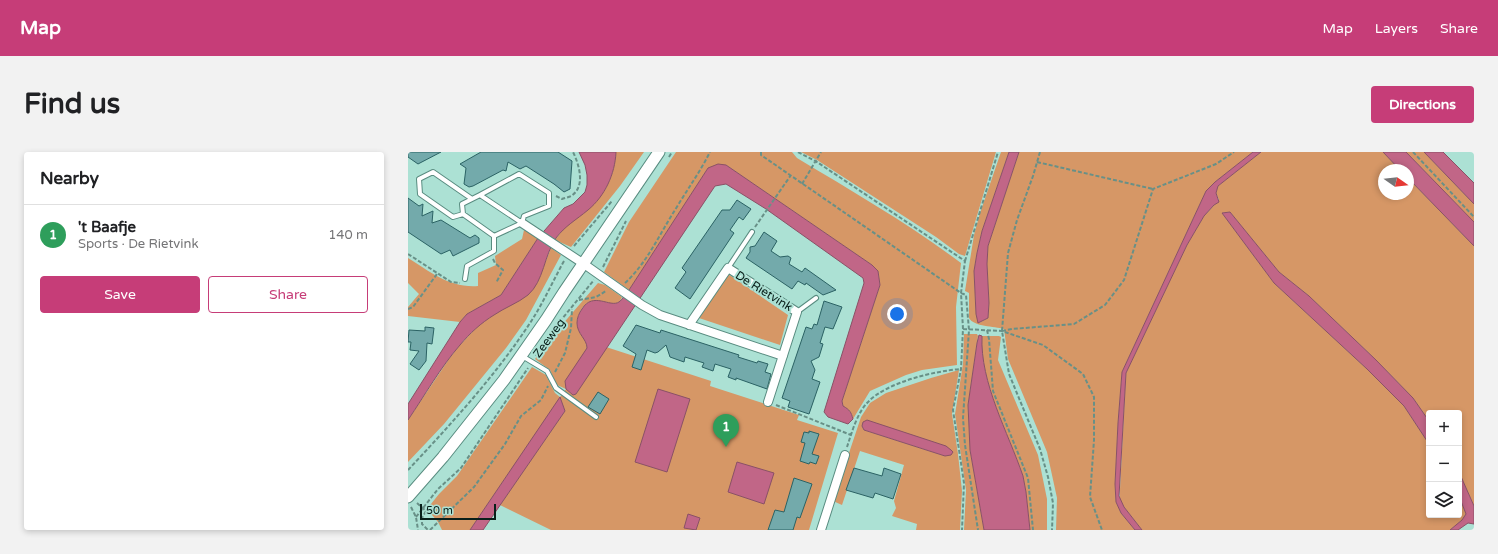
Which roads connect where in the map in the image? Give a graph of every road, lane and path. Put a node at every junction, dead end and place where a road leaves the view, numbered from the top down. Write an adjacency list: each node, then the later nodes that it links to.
1 (572, 152): 17 (path)
2 (672, 152): 11 (path)
3 (710, 152): 37 (path)
4 (761, 152): 14 (path)
5 (798, 152): 12 (path)
6 (821, 152): 12 (path)
7 (998, 152): 30 (path)
8 (1040, 152): 13 (path)
9 (1234, 152): 16 (path)
10 (1413, 152): 22 (path)
11 (664, 155): 31 (street, Zeeweg)
12 (817, 162): 15 (path); 30 (path)
13 (1037, 162): 16 (path); 48 (path)
14 (791, 175): 15 (path); 25 (path)
15 (802, 184): 38 (path)
16 (1153, 189): 48 (path)
17 (549, 193): 18 (lane); 24 (lane)
18 (480, 195): 20 (lane); 24 (lane)
19 (615, 198): 28 (path, Zeeweg)
20 (472, 199): 21 (lane); 21 (lane)
21 (463, 214): 26 (lane)
22 (1474, 217)
23 (627, 218): 34 (path, Zeeweg)
24 (522, 223): 26 (lane); 28 (street)
25 (752, 232): 32 (lane)
26 (494, 236): 27 (lane)
27 (490, 252): 35 (lane); 36 (path)
28 (568, 253): 31 (street); 60 (path, Zeeweg)
29 (408, 254): 33 (path)
30 (966, 261): 38 (path)
31 (584, 264): 34 (street); 51 (street, Zeeweg)
32 (728, 268): 43 (street, De Rietvink); 44 (street, De Rietvink)
33 (437, 274): 35 (path); 42 (path)
34 (599, 274): 37 (street); 40 (path, Zeeweg)
35 (465, 279)
36 (496, 283)
37 (615, 286): 40 (path); 44 (street)
38 (961, 293): 45 (path); 46 (path)
39 (816, 298): 43 (lane, De Rietvink)
40 (578, 300): 41 (path, Zeeweg)
41 (572, 308): 49 (path, Zeeweg); 55 (path)
42 (408, 309)
43 (797, 312): 52 (street, De Rietvink)
44 (689, 325): 52 (street)
45 (963, 329): 46 (path); 54 (path)
46 (969, 330): 47 (path); 68 (path)
47 (987, 330): 48 (path); 69 (path)
48 (1002, 331): 70 (path); 71 (path)
49 (550, 334)
50 (543, 344): 53 (path, Zeeweg)
51 (521, 356): 53 (lane); 61 (street, Zeeweg)
52 (783, 356): 56 (street, De Rietvink)
53 (532, 361): 55 (lane); 62 (path, Zeeweg)
54 (961, 369): 58 (path); 67 (path)
55 (551, 379): 57 (lane); 65 (path)
56 (768, 402): 58 (path)
57 (596, 417)
58 (852, 434): 59 (path)
59 (844, 455): 66 (street)
60 (408, 470)
61 (409, 499): 62 (path); 63 (path)
62 (424, 508): 63 (path, Zeeweg); 65 (path)
63 (416, 517): 64 (path)
64 (419, 530)
65 (429, 530)
66 (820, 530)
67 (962, 530)
68 (978, 530)
69 (1032, 530)
70 (1052, 530)
71 (1102, 530)

